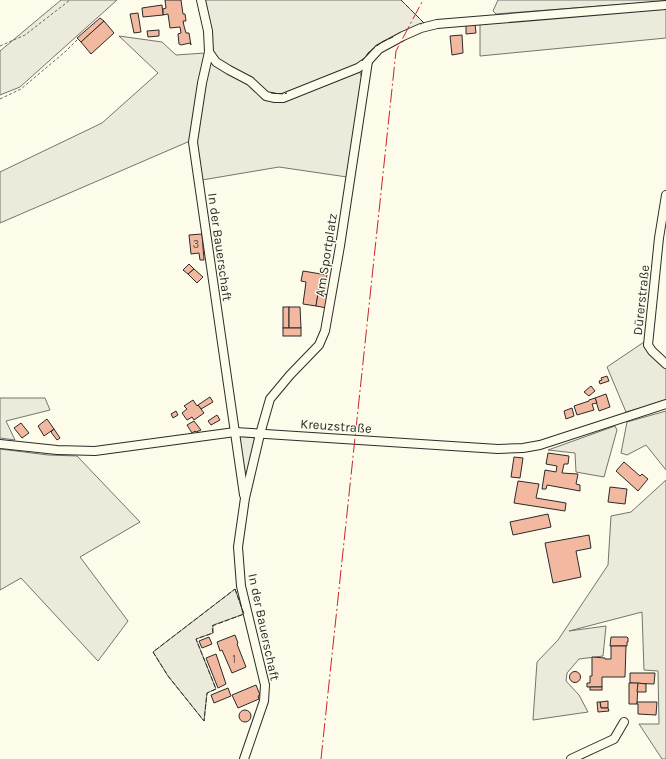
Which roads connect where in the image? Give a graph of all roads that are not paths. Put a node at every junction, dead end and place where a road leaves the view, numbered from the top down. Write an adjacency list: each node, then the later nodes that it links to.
1 (200, 0): 3 (street, In der Bauerschaft)
2 (666, 5): 4 (street)
3 (208, 52): 4 (street); 9 (street, In der Bauerschaft)
4 (368, 61): 10 (street, Am Sportplatz)
5 (666, 194): 6 (street, Dürerstraße)
6 (663, 238): 7 (street, Dürerstraße)
7 (666, 364)
8 (666, 404): 10 (street, Kreuzstraße)
9 (235, 432): 10 (street, Kreuzstraße); 11 (street, Kreuzstraße); 12 (street, In der Bauerschaft)
10 (260, 434): 12 (street, In der Bauerschaft)
11 (0, 444)
12 (245, 498): 14 (street, In der Bauerschaft)
13 (624, 722): 15 (street)
14 (244, 759)
15 (571, 759)

